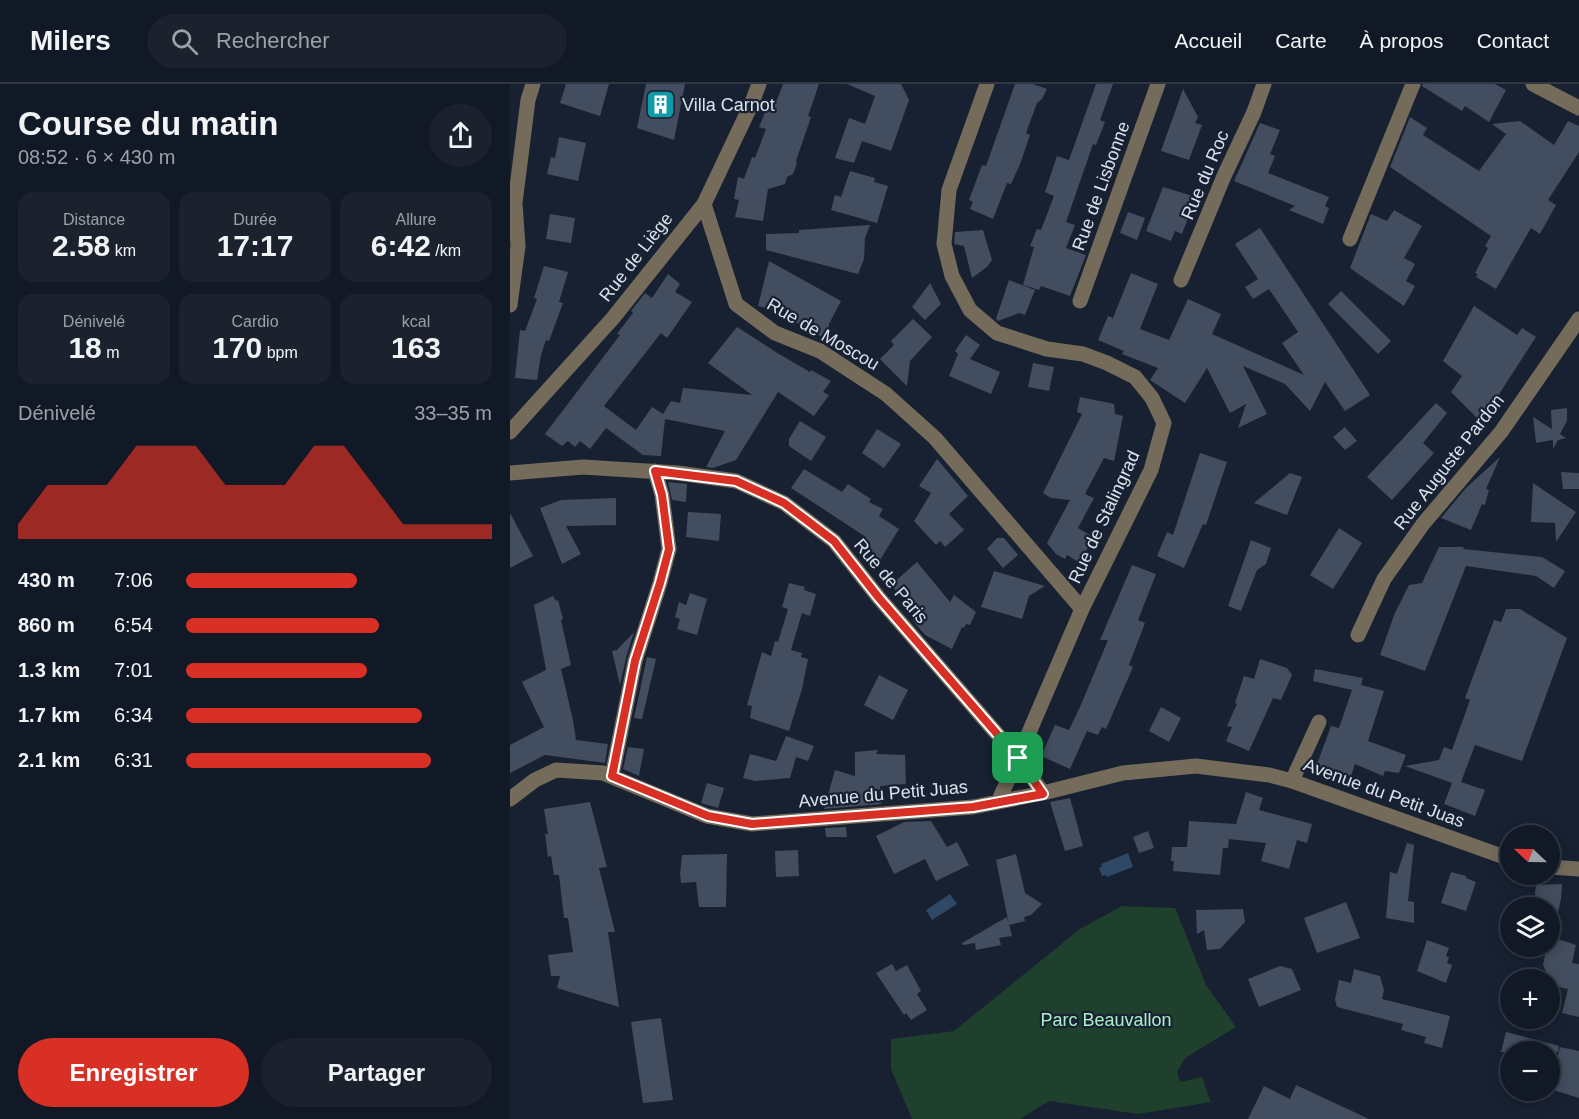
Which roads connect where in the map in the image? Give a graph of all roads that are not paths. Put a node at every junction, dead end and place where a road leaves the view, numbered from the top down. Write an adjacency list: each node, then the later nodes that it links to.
1 (533, 84): 10 (street)
2 (759, 84): 9 (street, Rue de Liège)
3 (987, 84): 19 (street, Rue de Stalingrad)
4 (1158, 84): 13 (street, Rue de Lisbonne)
5 (1264, 84): 12 (street, Rue du Roc)
6 (1413, 84): 11 (street)
7 (1533, 84): 8 (street)
8 (1579, 108)
9 (704, 204): 16 (street, Rue de Liège); 19 (street, Rue de Moscou)
10 (512, 206): 14 (street)
11 (1350, 239)
12 (1181, 280)
13 (1080, 301)
14 (510, 305)
15 (1579, 318): 20 (street, Rue Auguste Pardon)
16 (510, 432)
17 (655, 471): 18 (street, Rue de Paris); 22 (street, Rue de Paris); 23 (street)
18 (510, 473)
19 (1082, 609): 22 (street, Rue de Stalingrad)
20 (1358, 635)
21 (1319, 722): 24 (street)
22 (1018, 758): 25 (street); 27 (street)
23 (612, 776): 26 (street, Avenue du Petit Juas); 27 (street, Avenue du Petit Juas)
24 (1292, 781): 25 (street, Avenue du Petit Juas); 28 (street, Avenue du Petit Juas)
25 (1043, 794): 27 (street, Avenue du Petit Juas)
26 (510, 799)
27 (998, 802)
28 (1500, 855)
29 (1560, 868): 30 (street)
30 (1579, 869)

